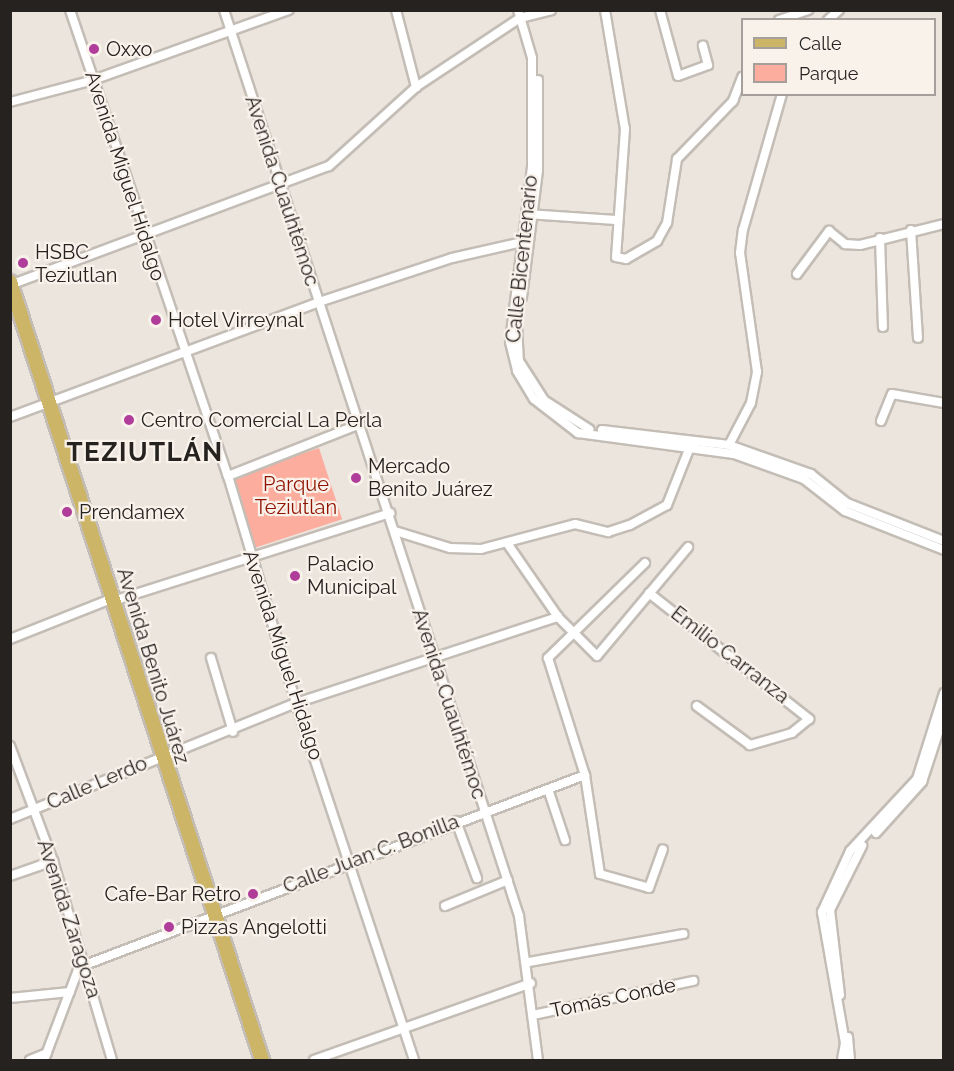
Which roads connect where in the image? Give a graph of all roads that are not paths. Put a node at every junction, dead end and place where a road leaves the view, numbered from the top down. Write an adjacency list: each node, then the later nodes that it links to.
1 (70, 10): 13 (street, Avenida Miguel Hidalgo)
2 (224, 10): 11 (street, Avenida Cuauhtémoc)
3 (289, 10): 11 (street)
4 (396, 10): 15 (street)
5 (551, 10): 9 (street)
6 (605, 10): 20 (street)
7 (660, 10): 12 (street)
8 (808, 10): 10 (street)
9 (519, 16): 15 (street); 19 (street, Calle Bicentenario)
10 (785, 18)
11 (230, 32): 13 (street); 18 (street, Avenida Cuauhtémoc)
12 (703, 46)
13 (93, 80): 17 (street); 23 (street, Avenida Miguel Hidalgo)
14 (741, 80): 20 (street)
15 (416, 87): 18 (street)
16 (781, 96): 38 (street)
17 (10, 102)
18 (278, 187): 23 (street); 28 (street, Avenida Cuauhtémoc)
19 (528, 214): 20 (street); 25 (street, Calle Bicentenario)
20 (616, 220)
21 (944, 224): 22 (street)
22 (911, 230): 24 (street); 30 (street)
23 (145, 238): 27 (street); 31 (street, Avenida Miguel Hidalgo)
24 (880, 238): 26 (street); 29 (street)
25 (527, 241): 28 (street); 37 (street, Calle Bicentenario)
26 (797, 274)
27 (11, 284): 32 (main road, Avenida Benito Juárez)
28 (319, 302): 31 (street); 36 (street, Avenida Cuauhtémoc)
29 (883, 327)
30 (918, 338)
31 (186, 354): 32 (street); 39 (street, Avenida Miguel Hidalgo)
32 (47, 402): 34 (street); 49 (main road, Avenida Benito Juárez)
33 (944, 403): 35 (street)
34 (10, 417)
35 (881, 421)
36 (360, 424): 39 (street); 40 (street, Avenida Cuauhtémoc)
37 (692, 443): 38 (street); 43 (street); 45 (street)
38 (729, 445): 42 (street)
39 (228, 476): 46 (street, Avenida Miguel Hidalgo)
40 (390, 513): 41 (street, Avenida Cuauhtémoc); 46 (street)
41 (394, 531): 43 (street); 53 (street, Avenida Cuauhtémoc)
42 (944, 541)
43 (507, 543): 50 (street)
44 (688, 547): 48 (street)
45 (944, 550)
46 (250, 553): 49 (street); 56 (street, Avenida Miguel Hidalgo)
47 (645, 563): 51 (street)
48 (649, 593): 51 (street); 57 (street, Emilio Carranza)
49 (113, 599): 52 (street); 61 (main road, Avenida Benito Juárez)
50 (558, 617): 51 (street); 53 (street, Calle Lerdo)
51 (575, 635): 62 (street)
52 (10, 639)
53 (431, 657): 56 (street, Calle Lerdo); 64 (street, Avenida Cuauhtémoc)
54 (212, 658): 59 (street)
55 (944, 693): 93 (street)
56 (296, 703): 59 (street, Calle Lerdo); 71 (street, Avenida Miguel Hidalgo)
57 (697, 706)
58 (944, 715): 94 (street)
59 (233, 732): 61 (street, Calle Lerdo)
60 (10, 746): 65 (street, Avenida Zaragoza)
61 (160, 756): 65 (street, Calle Lerdo); 76 (main road, Avenida Benito Juárez)
62 (585, 775): 63 (street, Calle Juan C. Bonilla); 69 (street)
63 (548, 789): 64 (street, Calle Juan C. Bonilla); 68 (street)
64 (484, 809): 67 (street, Calle Juan C. Bonilla); 74 (street, Avenida Cuauhtémoc)
65 (32, 810): 66 (street, Calle Lerdo); 70 (street, Avenida Zaragoza)
66 (10, 819)
67 (456, 821): 71 (street, Calle Juan C. Bonilla); 73 (street)
68 (565, 840)
69 (663, 849)
70 (52, 861): 72 (street); 79 (street, Avenida Zaragoza)
71 (352, 863): 76 (street, Calle Juan C. Bonilla); 85 (street, Avenida Miguel Hidalgo)
72 (10, 876)
73 (477, 878)
74 (508, 880): 75 (street); 78 (street, Avenida Cuauhtémoc)
75 (445, 906)
76 (214, 914): 79 (street, Calle Juan C. Bonilla); 89 (main road, Avenida Benito Juárez)
77 (684, 934): 78 (street)
78 (529, 962): 81 (street, Avenida Cuauhtémoc)
79 (82, 967): 82 (street); 88 (street, Avenida Zaragoza)
80 (693, 981): 84 (street, Tomás Conde)
81 (531, 983): 84 (street, Avenida Cuauhtémoc); 85 (street)
82 (70, 992): 83 (street); 86 (street)
83 (10, 998)
84 (532, 1015): 92 (street, Avenida Cuauhtémoc)
85 (405, 1031): 90 (street); 91 (street, Avenida Miguel Hidalgo)
86 (46, 1057): 87 (street)
87 (30, 1060)
88 (112, 1060)
89 (262, 1060)
90 (314, 1060)
91 (414, 1060)
92 (537, 1060)
93 (842, 1060)
94 (850, 1060)

